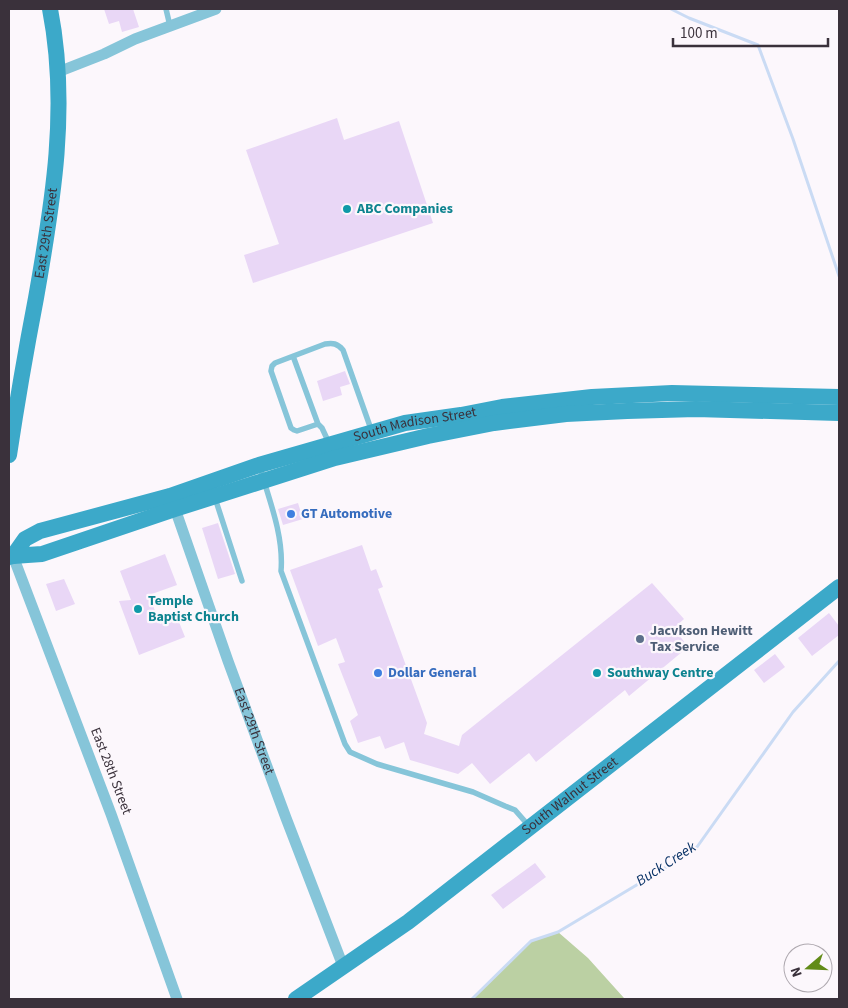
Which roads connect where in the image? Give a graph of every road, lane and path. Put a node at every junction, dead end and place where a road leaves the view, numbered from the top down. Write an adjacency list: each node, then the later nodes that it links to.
1 (50, 9): 5 (main road, East 29th Street)
2 (166, 9): 4 (lane)
3 (216, 9): 4 (street)
4 (170, 26): 5 (street)
5 (58, 72): 13 (main road, East 29th Street)
6 (293, 356): 9 (lane); 9 (lane); 10 (lane)
7 (839, 396): 10 (main road, South Madison Street)
8 (839, 413): 12 (main road, South Madison Street)
9 (318, 424): 11 (lane)
10 (372, 432): 11 (main road, South Madison Street); 12 (lane)
11 (330, 444): 14 (main road, South Madison Street)
12 (378, 448): 14 (main road, South Madison Street)
13 (9, 455)
14 (261, 473): 15 (main road, South Madison Street); 21 (lane)
15 (212, 489): 16 (main road, South Madison Street); 19 (lane)
16 (172, 502): 18 (main road, South Madison Street); 18 (main road, South Madison Street); 22 (street, East 29th Street)
17 (9, 537): 18 (main road)
18 (11, 556): 23 (street, East 28th Street)
19 (242, 581)
20 (839, 587): 21 (main road, South Walnut Street)
21 (530, 827): 22 (main road, South Walnut Street)
22 (343, 966): 24 (main road, South Walnut Street)
23 (177, 999)
24 (296, 999)

